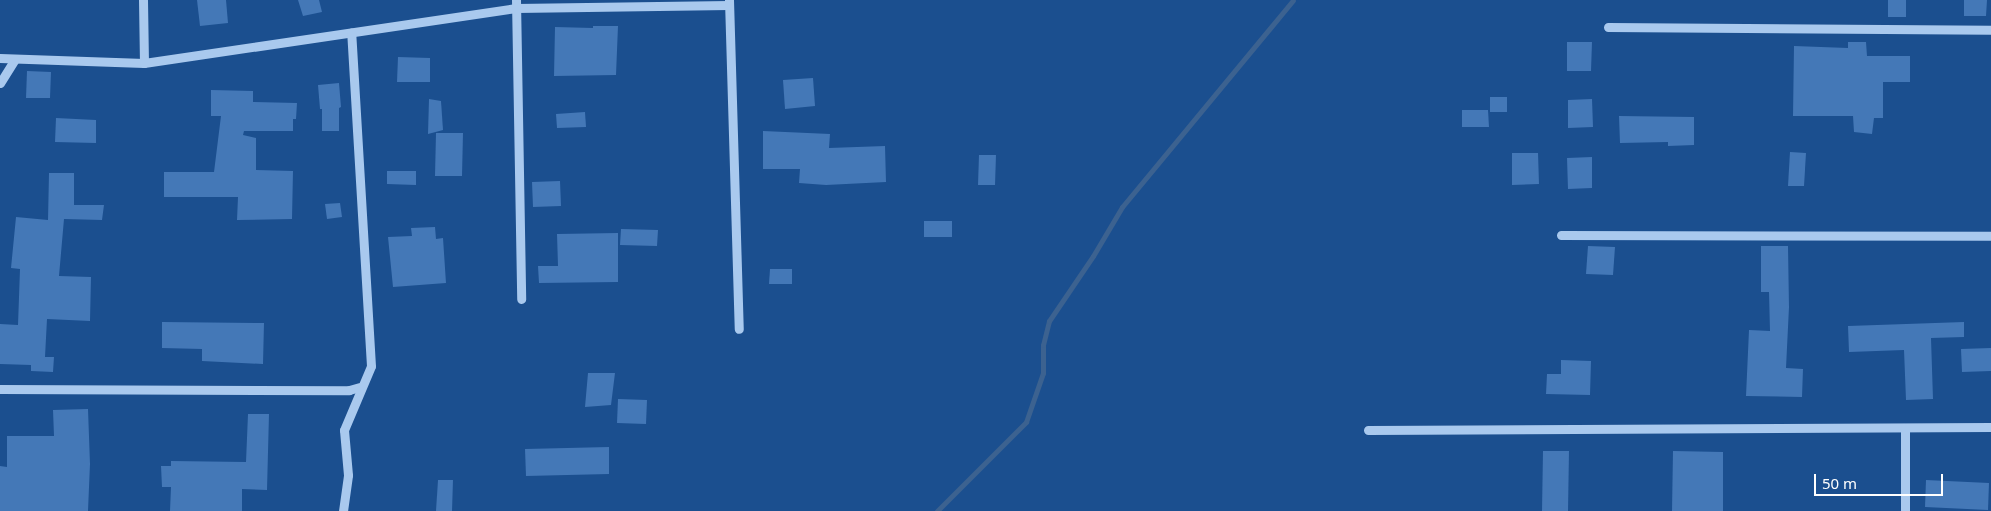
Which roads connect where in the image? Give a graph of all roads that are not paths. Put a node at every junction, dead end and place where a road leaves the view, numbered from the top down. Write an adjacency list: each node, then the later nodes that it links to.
1 (143, 0): 9 (street)
2 (729, 2): 3 (street); 14 (street)
3 (516, 4): 6 (street); 13 (street)
4 (1608, 28): 5 (street)
5 (1991, 30)
6 (351, 33): 9 (street); 15 (street)
7 (0, 58): 8 (street)
8 (15, 59): 9 (street); 10 (street)
9 (144, 63)
10 (0, 83)
11 (1561, 235): 12 (street)
12 (1991, 236)
13 (522, 299)
14 (739, 329)
15 (360, 387): 16 (street); 20 (street)
16 (0, 389)
17 (1991, 427): 18 (street)
18 (1905, 428): 19 (street); 21 (street)
19 (1368, 430)
20 (343, 511)
21 (1905, 511)

